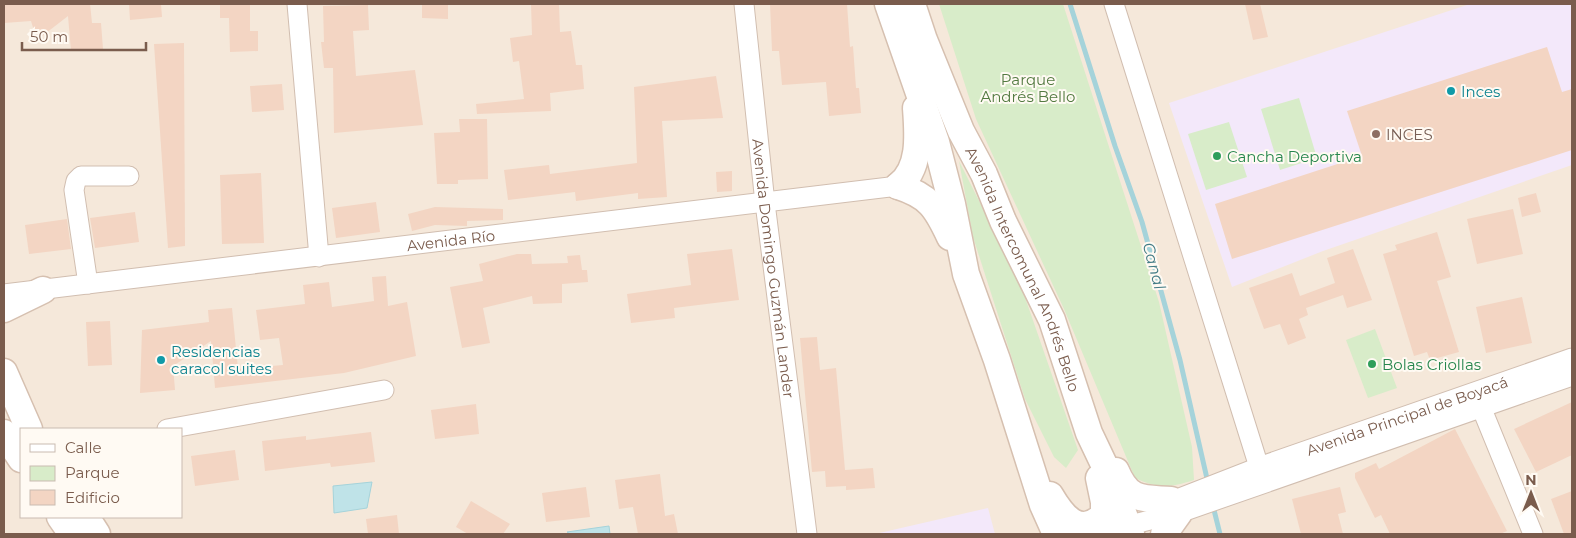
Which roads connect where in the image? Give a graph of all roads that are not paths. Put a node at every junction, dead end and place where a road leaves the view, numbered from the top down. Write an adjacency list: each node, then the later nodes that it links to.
1 (297, 4): 11 (street)
2 (744, 4): 9 (street, Avenida Domingo Guzmán Lander)
3 (888, 4): 6 (main road)
4 (912, 4): 26 (main road, Avenida Intercomunal Andrés Bello)
5 (1114, 4): 29 (street)
6 (915, 82): 8 (main road); 10 (main road)
7 (129, 176): 12 (street)
8 (898, 186): 9 (street, Avenida Río); 10 (main road)
9 (765, 203): 11 (street, Avenida Río); 36 (street, Avenida Domingo Guzmán Lander)
10 (960, 250): 27 (main road)
11 (319, 257): 12 (street, Avenida Río)
12 (88, 284): 13 (street, Avenida Río)
13 (43, 290): 14 (street, Avenida Río); 15 (main road)
14 (4, 294)
15 (4, 309)
16 (1572, 358): 21 (street, Avenida Principal de Boyacá)
17 (4, 372): 23 (main road)
18 (1572, 376): 21 (street, Avenida Principal de Boyacá)
19 (384, 390): 24 (street)
20 (4, 396): 22 (main road)
21 (1478, 399): 29 (street, Avenida Principal de Boyacá); 29 (street, Avenida Principal de Boyacá); 40 (street)
22 (27, 428)
23 (28, 428)
24 (173, 428)
25 (4, 433): 28 (main road)
26 (1089, 433): 27 (main road); 30 (main road); 33 (main road, Avenida Intercomunal Andrés Bello)
27 (1025, 449): 37 (main road)
28 (20, 457)
29 (1249, 477): 30 (street)
30 (1185, 503): 33 (street); 39 (main road)
31 (61, 518): 34 (main road)
32 (87, 518): 35 (main road)
33 (1129, 530): 38 (street)
34 (72, 534)
35 (97, 534)
36 (807, 534)
37 (1056, 534)
38 (1102, 534)
39 (1164, 534)
40 (1533, 534)

